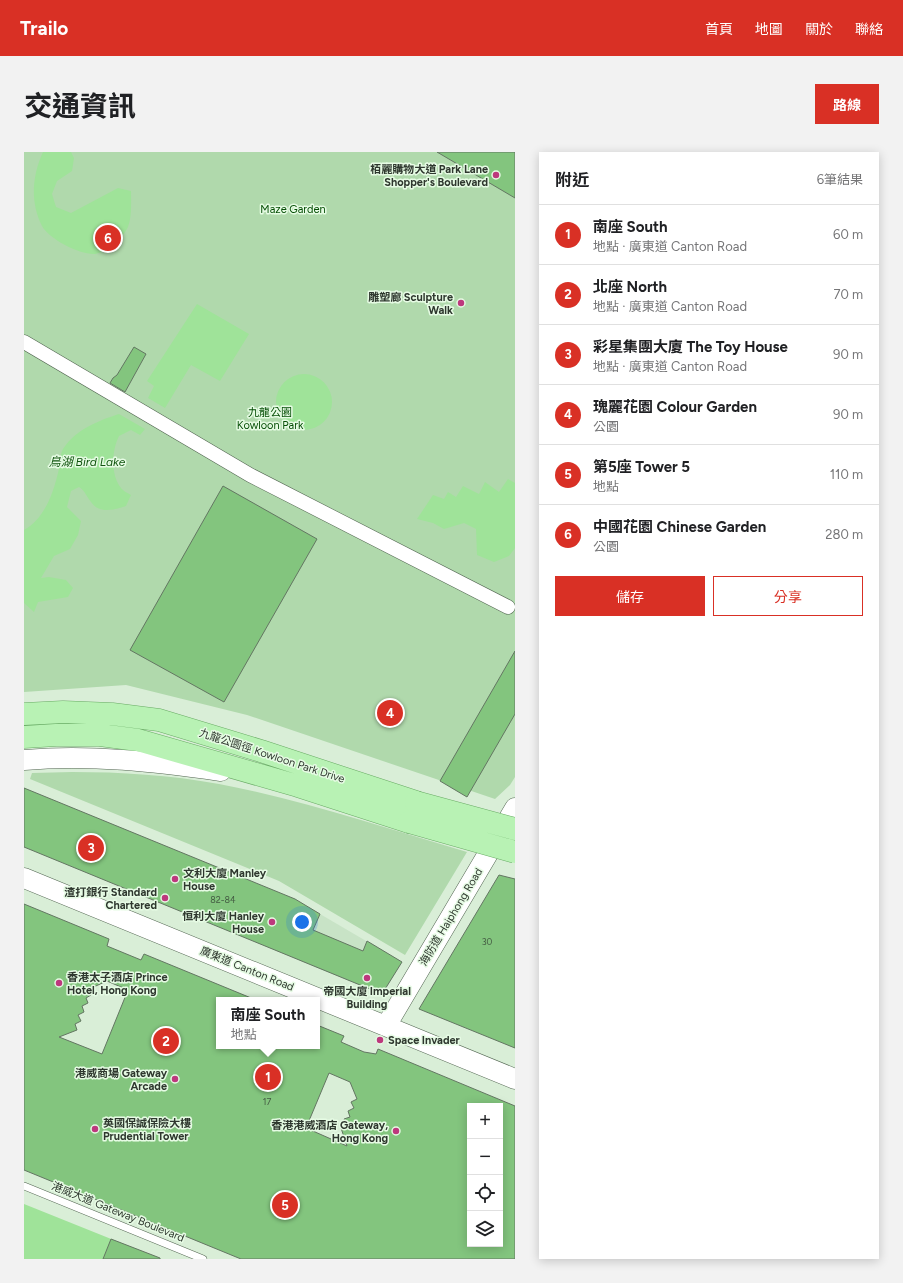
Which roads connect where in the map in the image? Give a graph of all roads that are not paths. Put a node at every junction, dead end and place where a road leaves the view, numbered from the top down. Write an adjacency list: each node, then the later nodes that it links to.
1 (24, 342): 2 (street)
2 (508, 607)
3 (24, 714): 8 (main road, 九龍公園徑 Kowloon Park Drive)
4 (24, 737): 6 (main road, 九龍公園徑 Kowloon Park Drive)
5 (24, 760): 6 (main road, 九龍公園徑 Kowloon Park Drive)
6 (267, 777): 8 (main road, 九龍公園徑 Kowloon Park Drive)
7 (515, 808): 14 (main road, 海防道 Haiphong Road)
8 (412, 812): 9 (main road, 九龍公園徑 Kowloon Park Drive, bridge); 10 (main road, 九龍公園徑 Kowloon Park Drive, bridge)
9 (515, 829)
10 (515, 852)
11 (24, 878): 12 (main road, 廣東道 Canton Road)
12 (315, 997)
13 (320, 999): 14 (main road, 廣東道 Canton Road)
14 (386, 1026): 15 (main road, 廣東道 Canton Road)
15 (515, 1079)
16 (24, 1186): 17 (lane, 港威大道 Gateway Boulevard)
17 (203, 1259)

